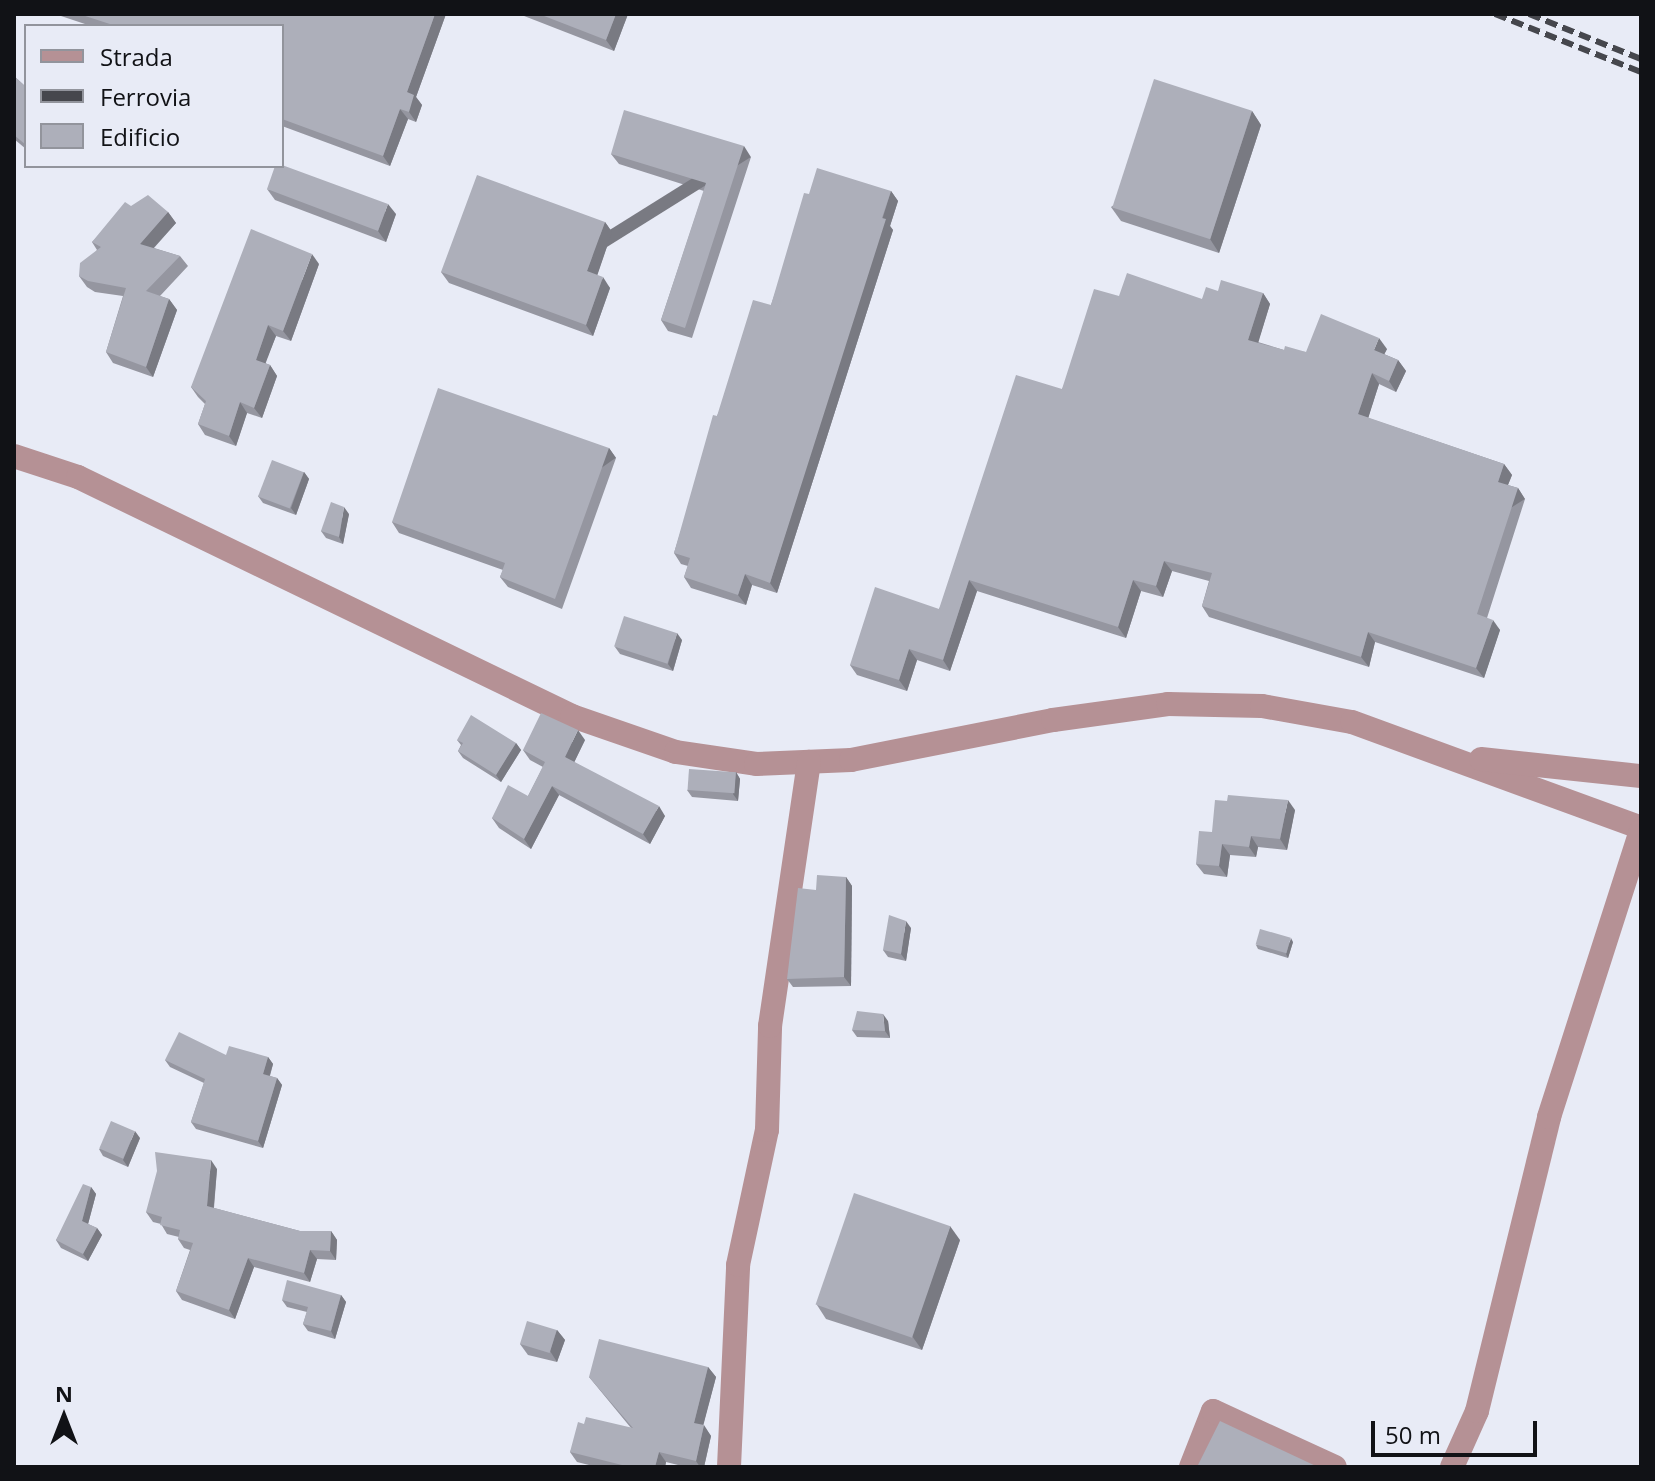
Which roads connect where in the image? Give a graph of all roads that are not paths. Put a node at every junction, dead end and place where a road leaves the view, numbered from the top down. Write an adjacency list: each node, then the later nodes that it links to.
1 (14, 456): 3 (street)
2 (1447, 755): 3 (street); 4 (street); 5 (street)
3 (809, 762): 6 (street)
4 (1641, 776)
5 (1641, 830): 9 (street)
6 (729, 1467)
7 (1191, 1467): 8 (street)
8 (1335, 1467)
9 (1452, 1467)

